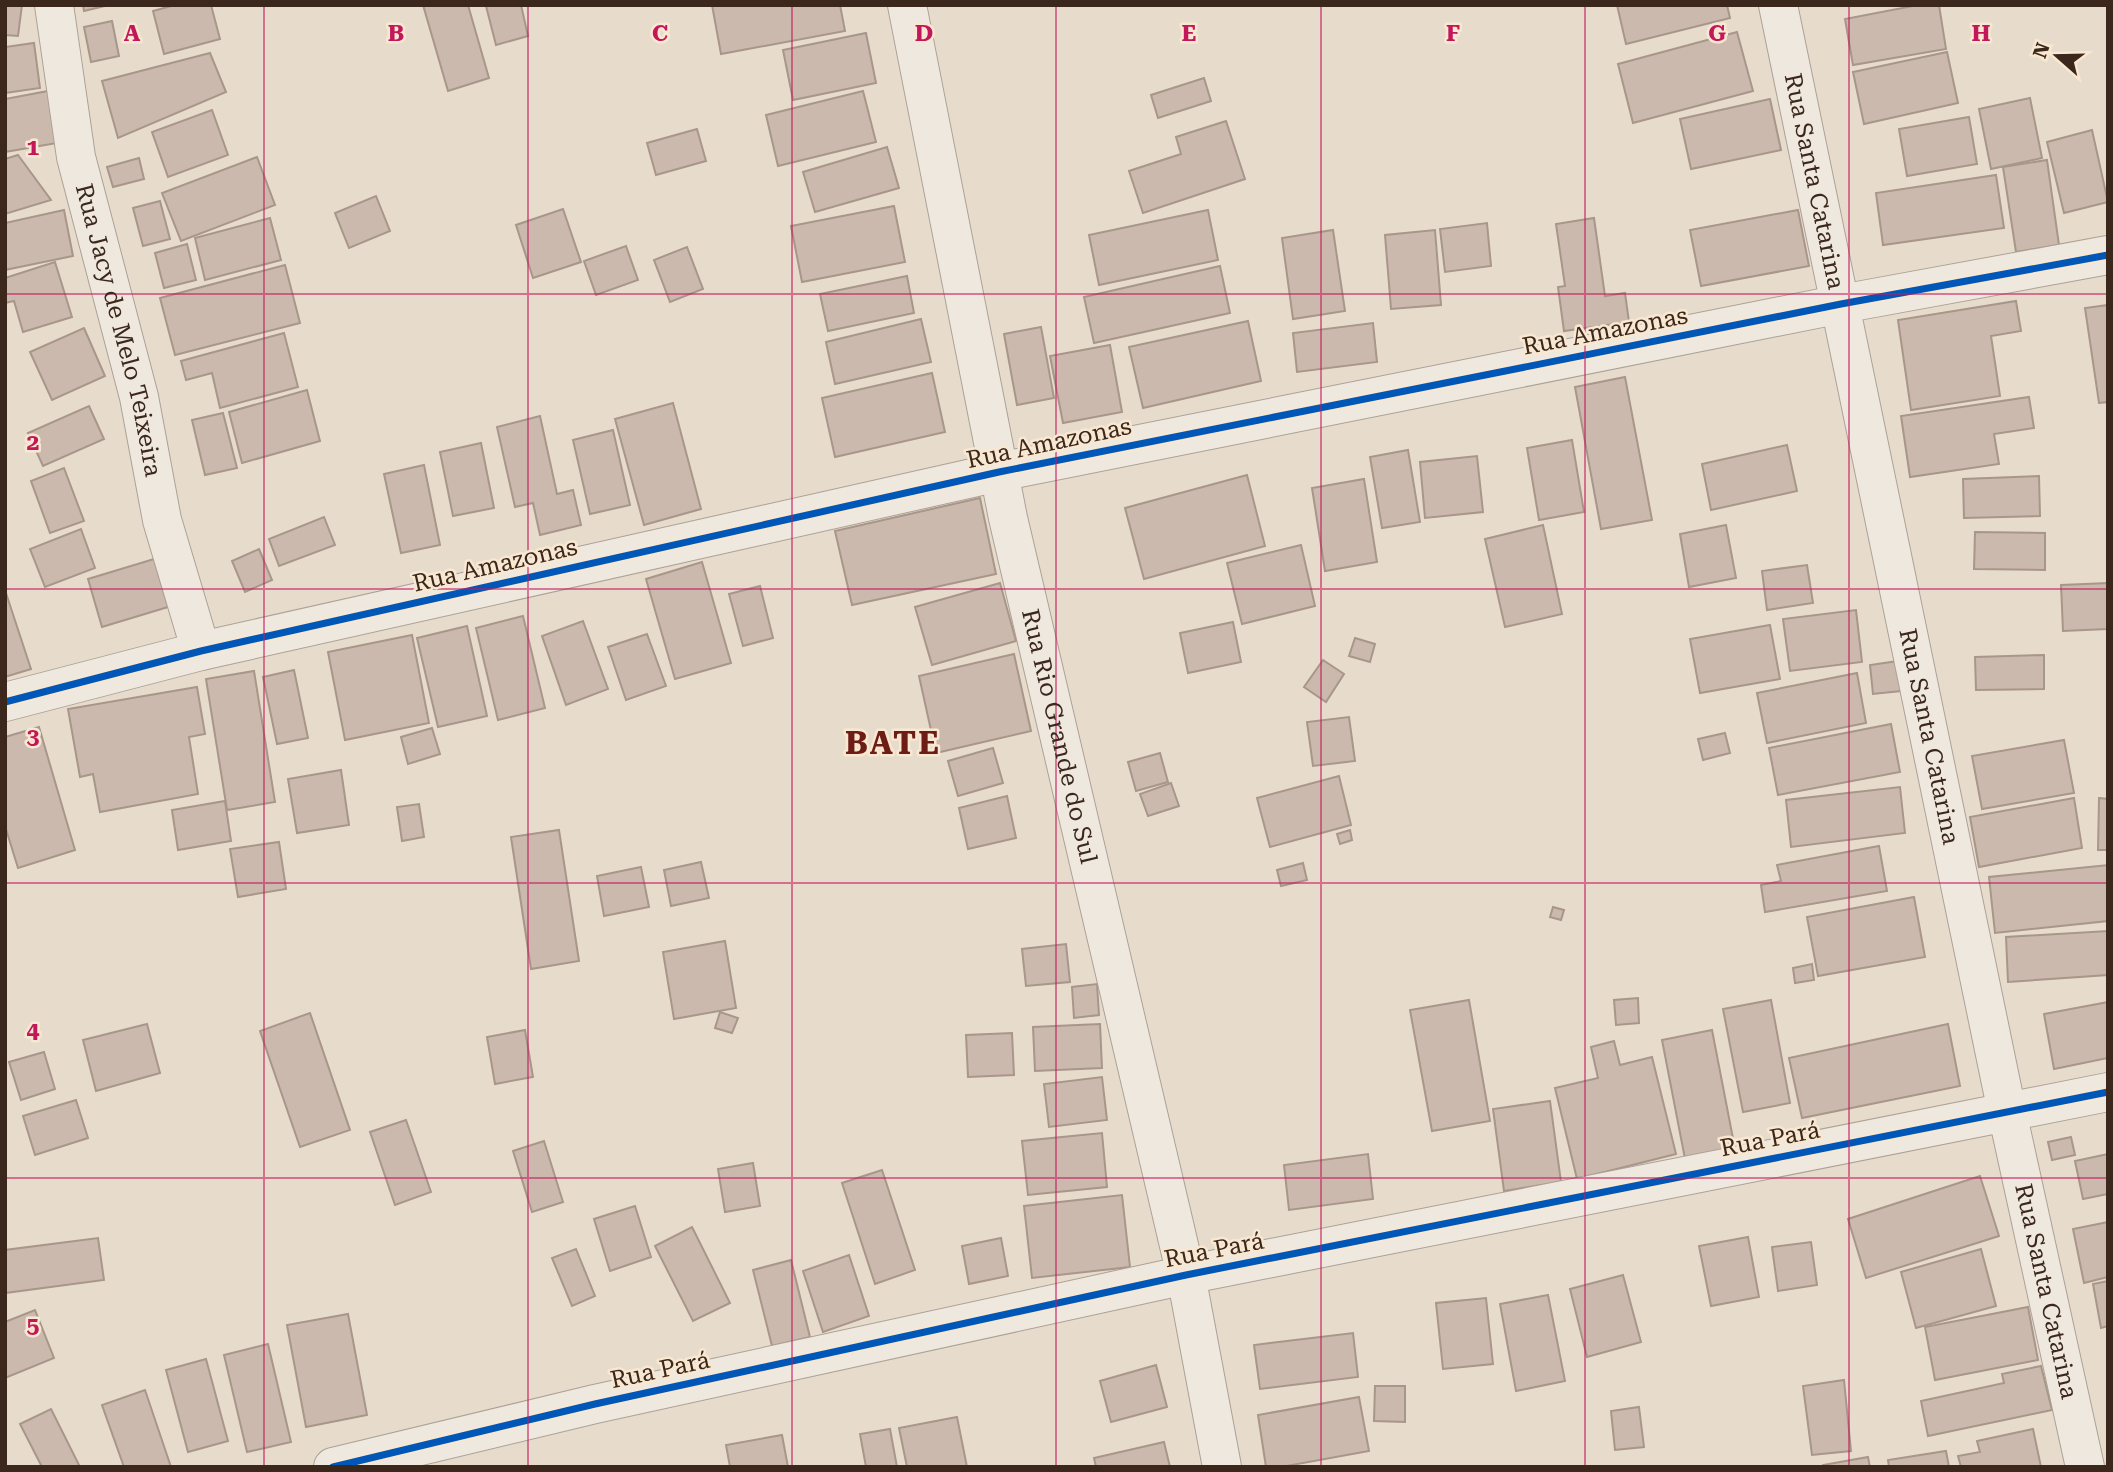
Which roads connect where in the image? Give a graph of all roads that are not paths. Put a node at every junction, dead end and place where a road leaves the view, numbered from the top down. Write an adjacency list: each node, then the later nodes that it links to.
1 (54, 5): 7 (street, Rua Jacy de Melo Teixeira)
2 (907, 5): 6 (street, Rua Rio Grande do Sul)
3 (1778, 5): 5 (street, Rua Santa Catarina)
4 (2108, 255): 5 (street, Rua Amazonas)
5 (1841, 304): 6 (street, Rua Amazonas); 10 (street, Rua Santa Catarina)
6 (999, 472): 7 (street, Rua Amazonas); 11 (street, Rua Rio Grande do Sul)
7 (201, 651): 8 (street, Rua Amazonas)
8 (5, 702)
9 (2108, 1091): 10 (street, Rua Pará)
10 (2007, 1112): 11 (street, Rua Pará); 14 (street, Rua Santa Catarina)
11 (1186, 1275): 12 (street, Rua Pará); 13 (street, Rua Rio Grande do Sul)
12 (333, 1467)
13 (1222, 1467)
14 (2085, 1467)

